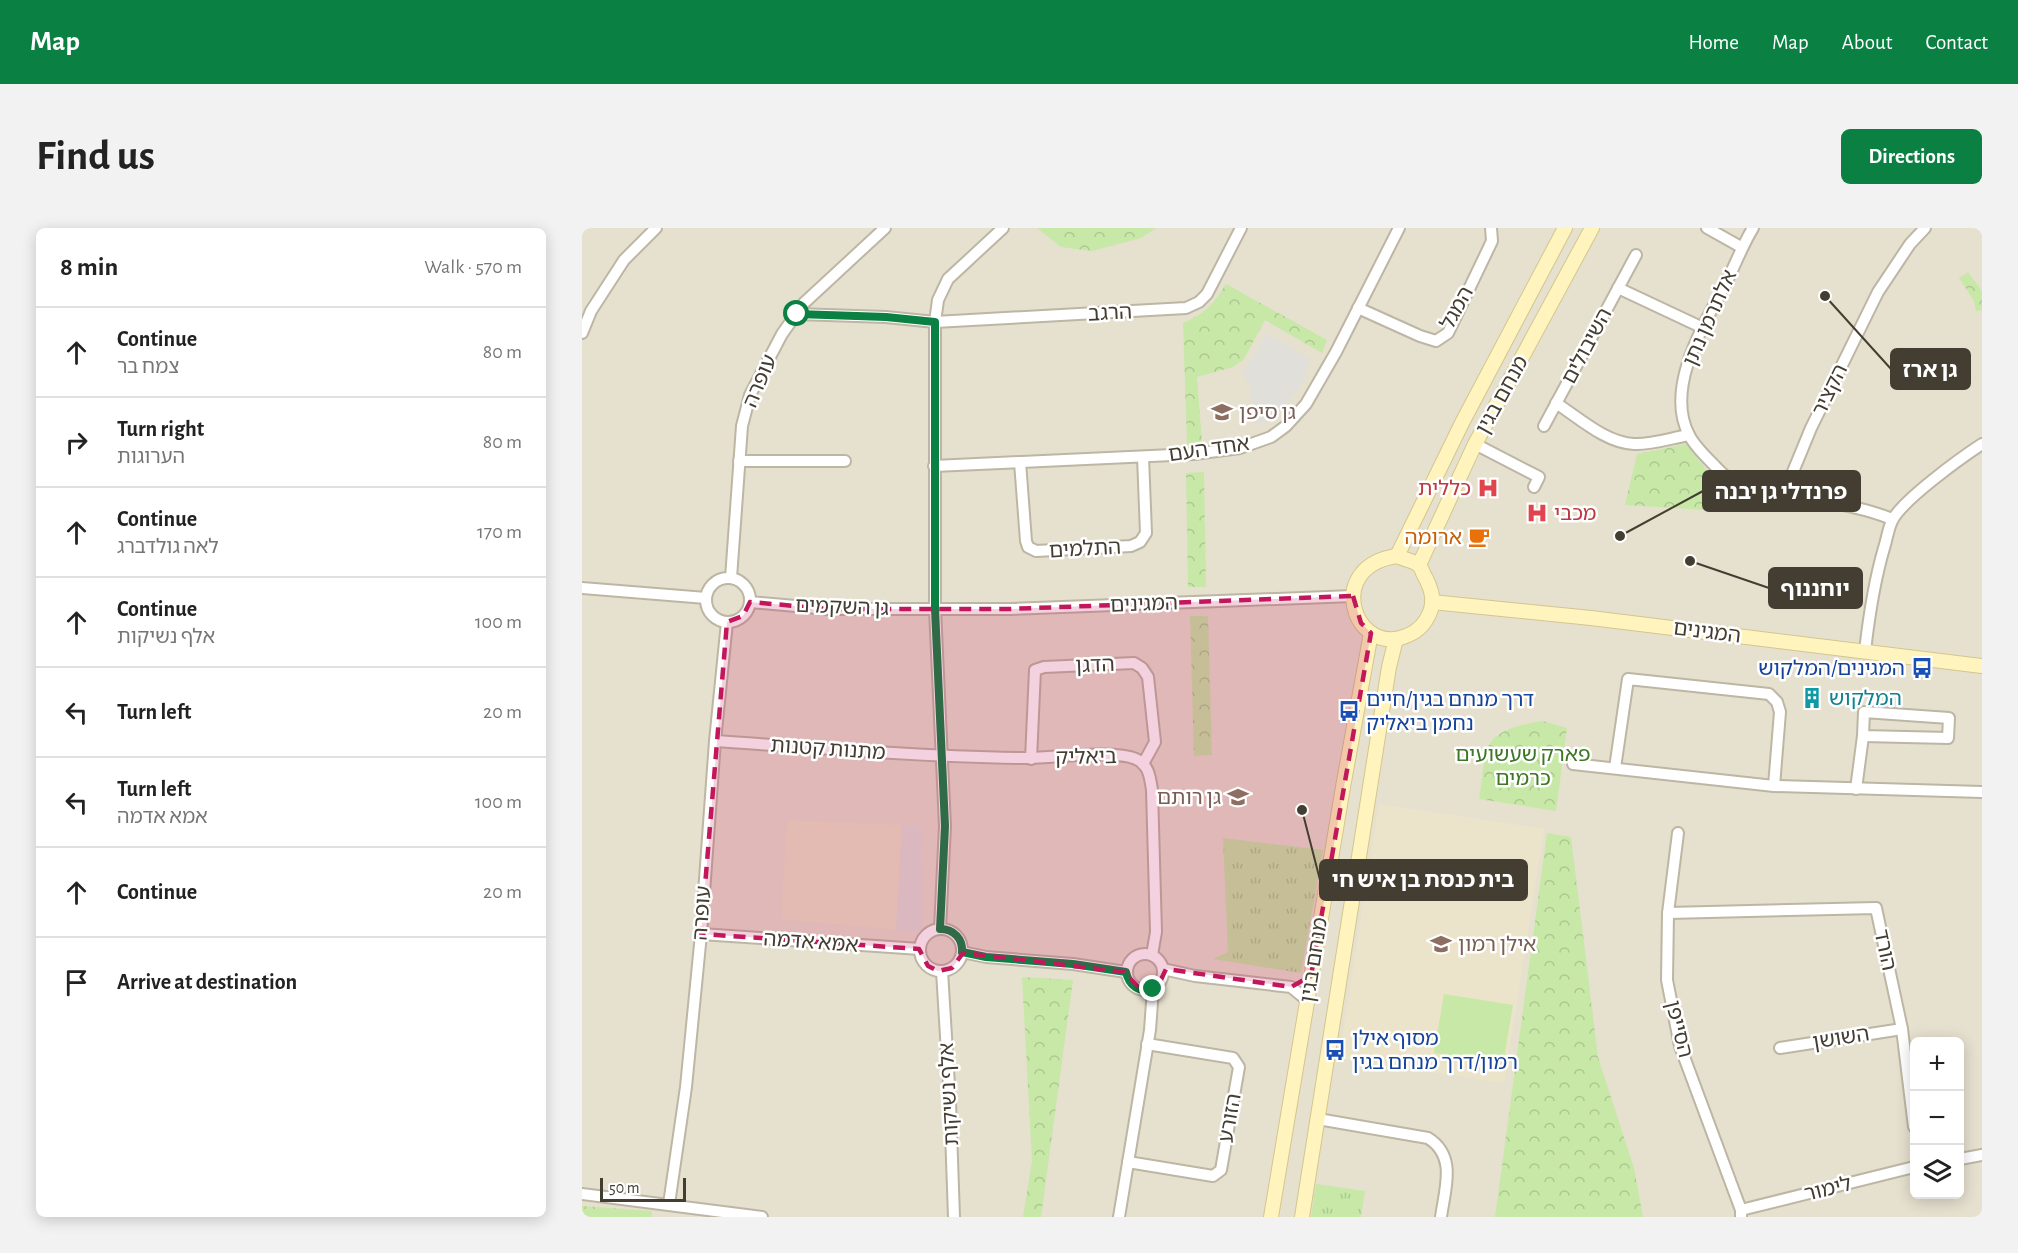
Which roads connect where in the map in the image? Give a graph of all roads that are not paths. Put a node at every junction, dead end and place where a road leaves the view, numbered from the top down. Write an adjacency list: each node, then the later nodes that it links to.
1 (656, 228): 19 (street)
2 (885, 228): 16 (street, עופרה)
3 (1003, 228): 17 (street)
4 (1241, 228): 17 (street, הרגב)
5 (1399, 228): 15 (street, אחד העם)
6 (1491, 228): 15 (street, המגל)
7 (1564, 228): 33 (main road, מנחם בגין)
8 (1592, 228): 23 (main road, מנחם בגין)
9 (1707, 228): 12 (street)
10 (1753, 228): 12 (street, אלתרמן נתן)
11 (1925, 228): 31 (street, הקציר)
12 (1741, 248): 18 (street, אלתרמן נתן)
13 (1636, 255): 14 (street, השיבולים)
14 (1618, 288): 18 (street, השיבולים); 20 (street, השיבולים)
15 (1358, 308): 25 (street, אחד העם)
16 (797, 314): 17 (street, הרגב); 26 (street, עופרה)
17 (935, 322): 29 (street)
18 (1701, 327): 22 (street, אלתרמן נתן)
19 (582, 333)
20 (1557, 403): 21 (street, השיבולים); 22 (street, השיבולים)
21 (1544, 426)
22 (1689, 435): 31 (street, אלתרמן נתן)
23 (1475, 444): 30 (street); 34 (main road, מנחם בגין)
24 (1982, 444): 32 (street)
25 (1143, 457): 28 (street, אחד העם); 28 (street, התלמים)
26 (739, 461): 27 (street); 35 (street, עופרה)
27 (845, 461)
28 (1020, 462): 29 (street, אחד העם)
29 (934, 466): 41 (street)
30 (1534, 487)
31 (1783, 496): 32 (street, אלתרמן נתן)
32 (1892, 519): 45 (street)
33 (1397, 556): 34 (main road); 37 (main road)
34 (1419, 565): 40 (main road)
35 (731, 578): 38 (street); 39 (street)
36 (582, 588): 38 (street)
37 (1353, 596): 41 (street, המגינים); 43 (main road)
38 (706, 598): 42 (street)
39 (750, 602): 41 (street, גן השקמים); 42 (street)
40 (1432, 602): 44 (main road); 45 (main road, המגינים)
41 (935, 609): 49 (street)
42 (727, 622): 48 (street, עופרה)
43 (1371, 633): 44 (main road); 68 (main road, מנחם בגין)
44 (1396, 639): 77 (main road, מנחם בגין)
45 (1864, 651): 46 (main road, המגינים)
46 (1982, 666)
47 (1863, 736): 47 (street); 55 (street)
48 (715, 741): 49 (street, מתנות קטנות); 60 (street, עופרה)
49 (941, 757): 50 (street, ביאליק); 59 (street)
50 (1031, 759): 51 (street, ביאליק); 51 (street, הדגן)
51 (1143, 764): 63 (street, ביאליק)
52 (1573, 764): 53 (street)
53 (1615, 768): 54 (street); 54 (street)
54 (1774, 786): 55 (street)
55 (1856, 789): 56 (street)
56 (1982, 792)
57 (1678, 833): 58 (street, הסייפן)
58 (1668, 913): 73 (street, הורד); 84 (street, הסייפן)
59 (940, 929): 61 (street); 62 (street)
60 (701, 934): 61 (street, אמא אדמה); 83 (street, עופרה)
61 (920, 949): 65 (street)
62 (962, 952): 65 (street); 66 (street)
63 (1152, 955): 64 (street); 66 (street)
64 (1163, 969): 67 (street); 69 (street)
65 (942, 971): 87 (street, אלף נשיקות)
66 (1126, 972): 71 (street)
67 (1195, 976): 69 (street); 70 (street)
68 (1311, 976): 70 (street); 72 (main road, מנחם בגין)
69 (1161, 981): 71 (street)
70 (1291, 987): 72 (street)
71 (1153, 989): 74 (street)
72 (1307, 999): 89 (main road, מנחם בגין)
73 (1902, 1029): 75 (street, השושן); 76 (street, הורד)
74 (1147, 1044): 80 (street); 80 (street, הזורע)
75 (1780, 1048)
76 (1910, 1094)
77 (1317, 1119): 90 (main road, מנחם בגין); 91 (street)
78 (1982, 1155): 79 (street)
79 (1964, 1158)
80 (1128, 1162): 88 (street)
81 (1910, 1168): 84 (street, לימור)
82 (582, 1194): 83 (street)
83 (669, 1204): 85 (street)
84 (1741, 1214)
85 (741, 1215): 86 (street)
86 (762, 1217)
87 (954, 1217)
88 (1119, 1217)
89 (1271, 1217)
90 (1302, 1217)
91 (1442, 1217)

